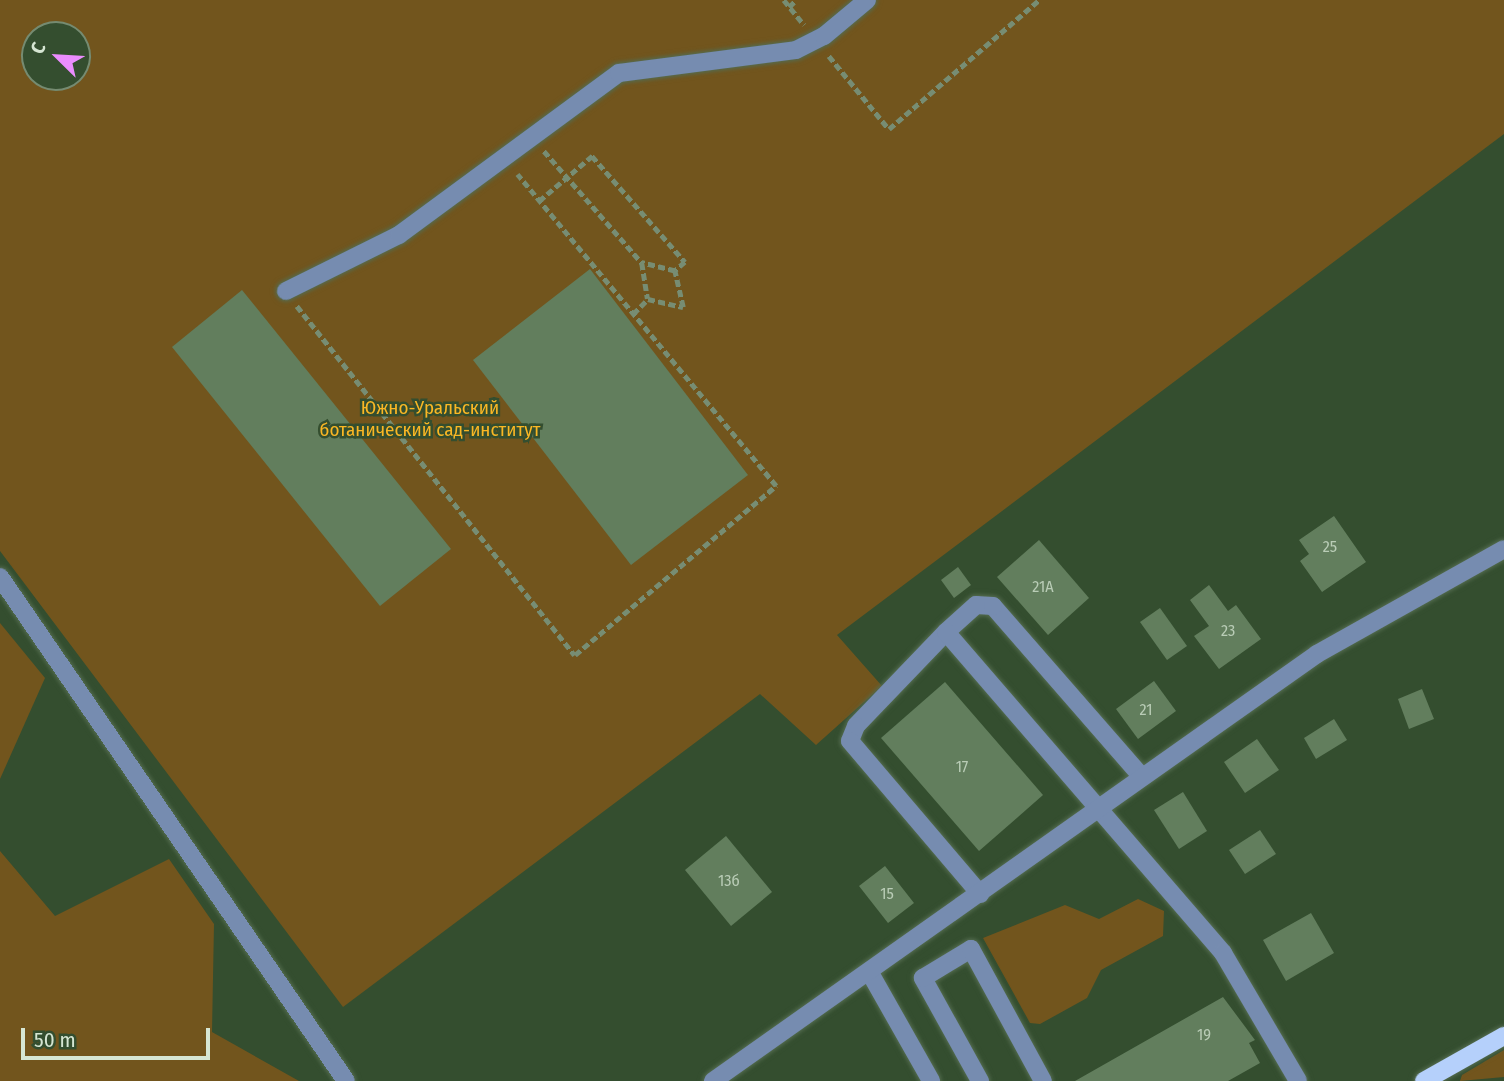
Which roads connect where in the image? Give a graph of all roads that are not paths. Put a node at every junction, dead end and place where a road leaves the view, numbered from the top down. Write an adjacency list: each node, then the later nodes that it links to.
1 (867, 0): 2 (street)
2 (286, 291)
3 (1504, 549): 6 (street)
4 (0, 578): 12 (street)
5 (946, 632): 6 (street); 7 (street); 8 (street)
6 (1142, 777): 7 (street)
7 (1098, 807): 8 (street); 11 (street)
8 (981, 894): 9 (street)
9 (870, 972): 13 (street); 14 (street)
10 (1504, 1035): 17 (main road)
11 (1293, 1080)
12 (346, 1081)
13 (713, 1081)
14 (931, 1081)
15 (981, 1081): 16 (street)
16 (1043, 1081)
17 (1424, 1081)

